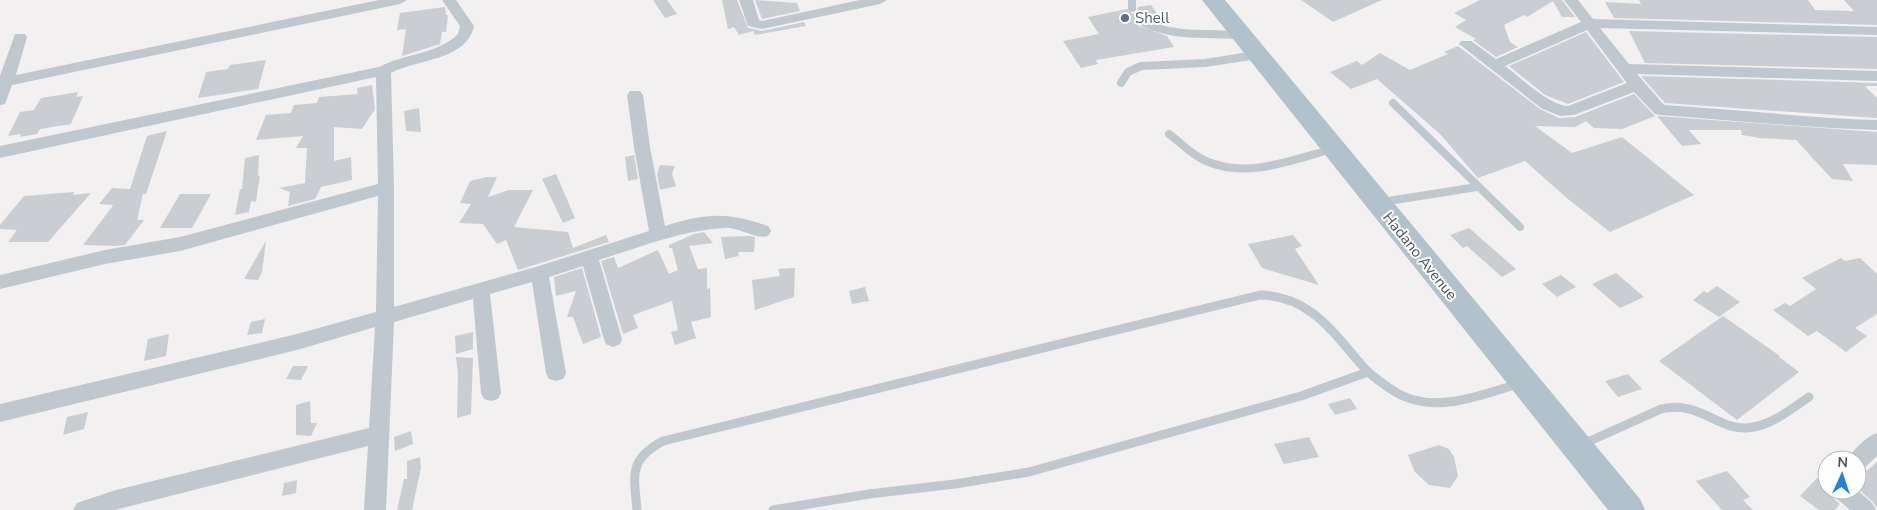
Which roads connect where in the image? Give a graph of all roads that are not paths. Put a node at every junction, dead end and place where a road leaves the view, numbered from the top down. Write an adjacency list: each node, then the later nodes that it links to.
1 (400, 0): 18 (street)
2 (449, 0): 16 (street)
3 (746, 0): 4 (street)
4 (880, 0)
5 (1213, 0): 10 (main road, Hadano Avenue)
6 (1571, 0): 8 (street)
7 (1144, 23): 10 (lane)
8 (1590, 23): 9 (street); 14 (street); 15 (street)
9 (1877, 31)
10 (1241, 35): 13 (main road, Hadano Avenue)
11 (20, 37): 18 (street)
12 (1466, 44): 14 (street)
13 (1258, 55): 19 (lane); 26 (main road, Hadano Avenue)
14 (1495, 65): 20 (street)
15 (1625, 69): 17 (street); 20 (street)
16 (383, 71): 27 (street); 29 (street)
17 (1877, 76)
18 (8, 81): 22 (street)
19 (1121, 83)
20 (1637, 85): 24 (street)
21 (635, 95): 33 (street)
22 (0, 100)
23 (1393, 103): 28 (lane)
24 (1877, 125)
25 (1169, 134): 26 (lane)
26 (1334, 149): 30 (main road, Hadano Avenue)
27 (0, 152)
28 (1477, 187): 30 (lane); 31 (lane)
29 (386, 188): 36 (street); 38 (street)
30 (1377, 203): 42 (main road, Hadano Avenue)
31 (1520, 227)
32 (762, 231): 33 (street)
33 (658, 233): 34 (street)
34 (589, 257): 35 (street); 39 (street)
35 (539, 273): 37 (street); 41 (street)
36 (0, 282)
37 (481, 290): 38 (street); 43 (street)
38 (385, 318): 45 (street); 46 (street)
39 (613, 339)
40 (1368, 372): 42 (lane); 53 (lane); 54 (lane)
41 (556, 373)
42 (1523, 382): 48 (main road, Hadano Avenue)
43 (491, 393)
44 (1810, 397): 48 (lane)
45 (0, 413)
46 (378, 435): 51 (street); 52 (street)
47 (1877, 442): 49 (street)
48 (1577, 447): 55 (main road, Hadano Avenue)
49 (1867, 452)
50 (1854, 500): 56 (street)
51 (84, 510)
52 (375, 510)
53 (637, 510)
54 (773, 510)
55 (1628, 510)
56 (1865, 510)

